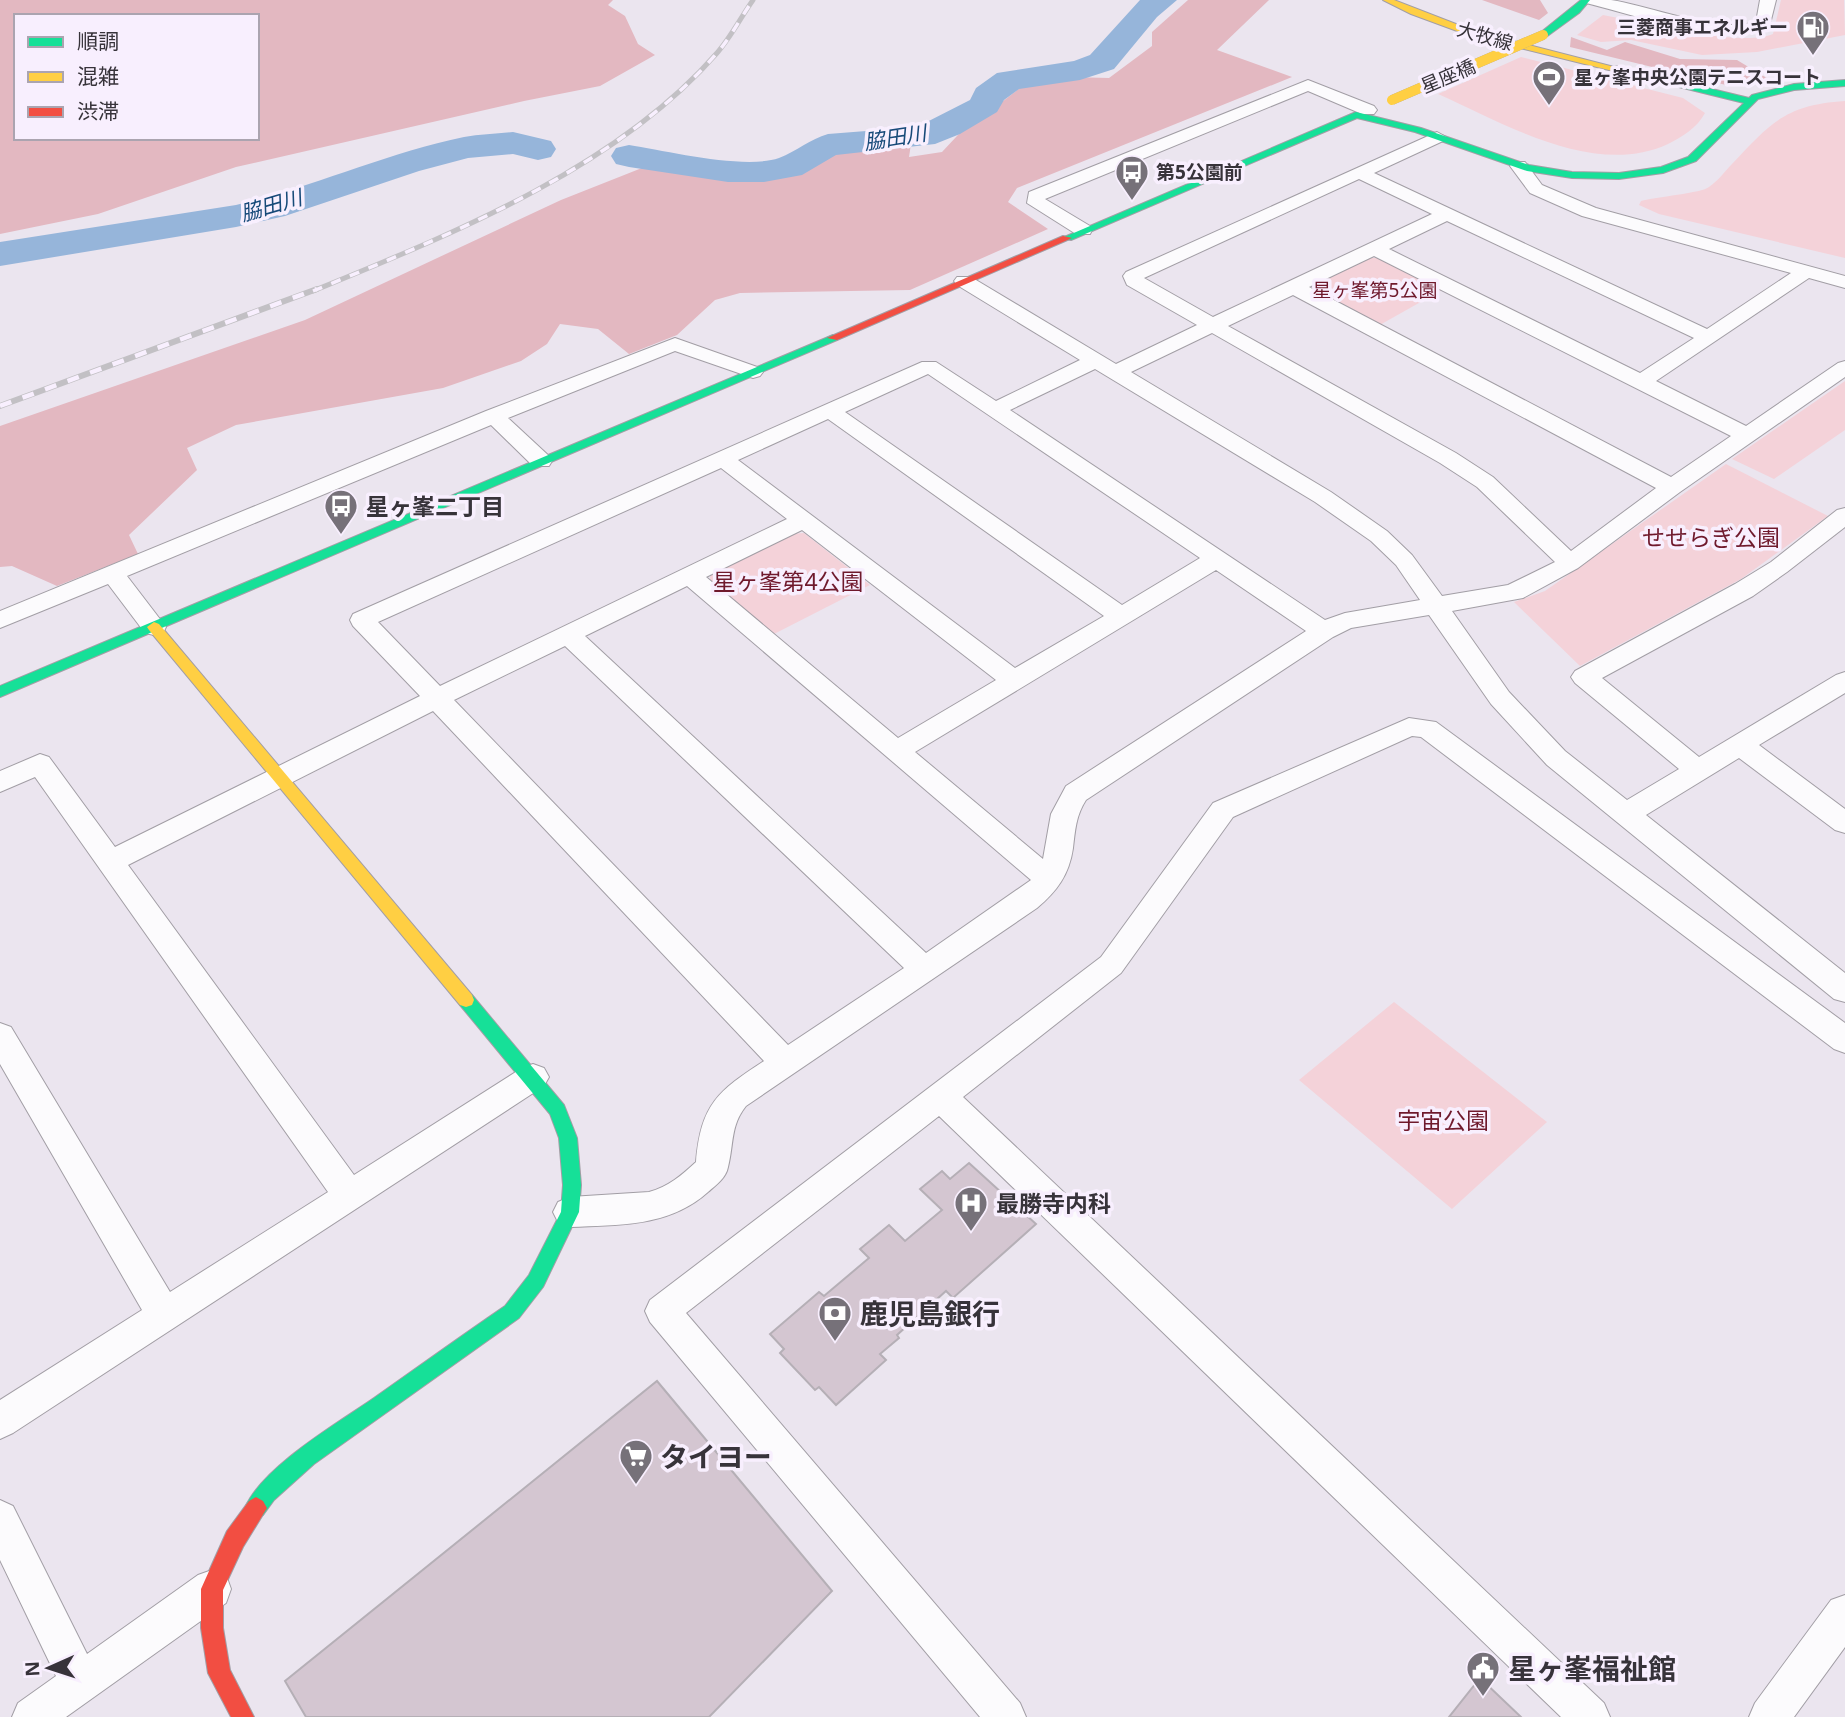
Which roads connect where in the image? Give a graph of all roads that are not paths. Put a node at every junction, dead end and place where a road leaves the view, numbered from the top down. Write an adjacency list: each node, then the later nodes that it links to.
1 (1387, 0): 7 (street, 大牧線)
2 (1671, 0): 5 (street)
3 (1768, 0): 5 (street)
4 (1585, 1): 5 (street); 8 (street, 星座橋, bridge)
5 (1662, 17)
6 (1845, 83): 7 (street)
7 (1749, 101): 10 (street)
8 (1362, 112): 9 (street); 13 (street, 星座橋); 13 (street)
9 (1437, 137): 10 (street); 11 (street)
10 (1519, 166): 15 (street)
11 (1360, 173): 12 (street); 19 (street)
12 (1447, 214): 14 (street); 20 (street)
13 (1083, 230): 16 (street, 星座橋)
14 (1374, 249): 18 (street); 24 (street)
15 (1807, 271): 17 (street); 20 (street)
16 (964, 281): 21 (street); 23 (street, 星座橋)
17 (1845, 282)
18 (1294, 287): 19 (street); 31 (street)
19 (1213, 325): 21 (street); 35 (street)
20 (1709, 337): 24 (street)
21 (1105, 366): 25 (street); 38 (street)
22 (1845, 367): 28 (street)
23 (753, 372): 27 (street); 30 (street, 星座橋)
24 (1641, 382): 28 (street)
25 (994, 410): 26 (street); 34 (street)
26 (829, 411): 29 (street); 39 (street)
27 (494, 416): 30 (street); 36 (street)
28 (1747, 435): 31 (street)
29 (722, 458): 33 (street); 47 (street)
30 (541, 461): 41 (street, 星座橋)
31 (1672, 487): 35 (street)
32 (1845, 515): 50 (street)
33 (803, 520): 37 (street); 44 (street)
34 (1216, 559): 39 (street); 42 (street)
35 (1570, 564): 38 (street)
36 (113, 574): 40 (street); 41 (street)
37 (689, 575): 43 (street); 49 (street)
38 (1438, 606): 42 (street); 53 (street)
39 (1121, 616): 44 (street)
40 (0, 620)
41 (154, 627): 46 (street, 星座橋); 51 (street)
42 (1324, 631): 56 (street)
43 (568, 634): 47 (street); 57 (street)
44 (1014, 680): 49 (street)
45 (1845, 681): 48 (street)
46 (0, 692)
47 (437, 698): 51 (street); 61 (street)
48 (1740, 745): 50 (street); 54 (street)
49 (897, 751): 56 (street)
50 (1698, 770): 53 (street)
51 (279, 775): 55 (street); 62 (street)
52 (0, 782): 55 (street)
53 (1625, 815): 58 (street)
54 (1845, 823)
55 (110, 862): 64 (street)
56 (1049, 880): 57 (street)
57 (924, 969): 61 (street)
58 (1845, 990)
59 (1845, 1040): 63 (street)
60 (4, 1050): 66 (street)
61 (786, 1063): 65 (street)
62 (533, 1077): 64 (street); 65 (street)
63 (940, 1097): 74 (street); 75 (street)
64 (349, 1195): 66 (street)
65 (570, 1212): 69 (street)
66 (164, 1315): 67 (street)
67 (0, 1421)
68 (0, 1519): 71 (street)
69 (212, 1589): 71 (street); 73 (street)
70 (1845, 1614): 76 (street)
71 (80, 1683): 72 (street)
72 (32, 1717)
73 (243, 1717)
74 (1006, 1717)
75 (1590, 1717)
76 (1769, 1717)

